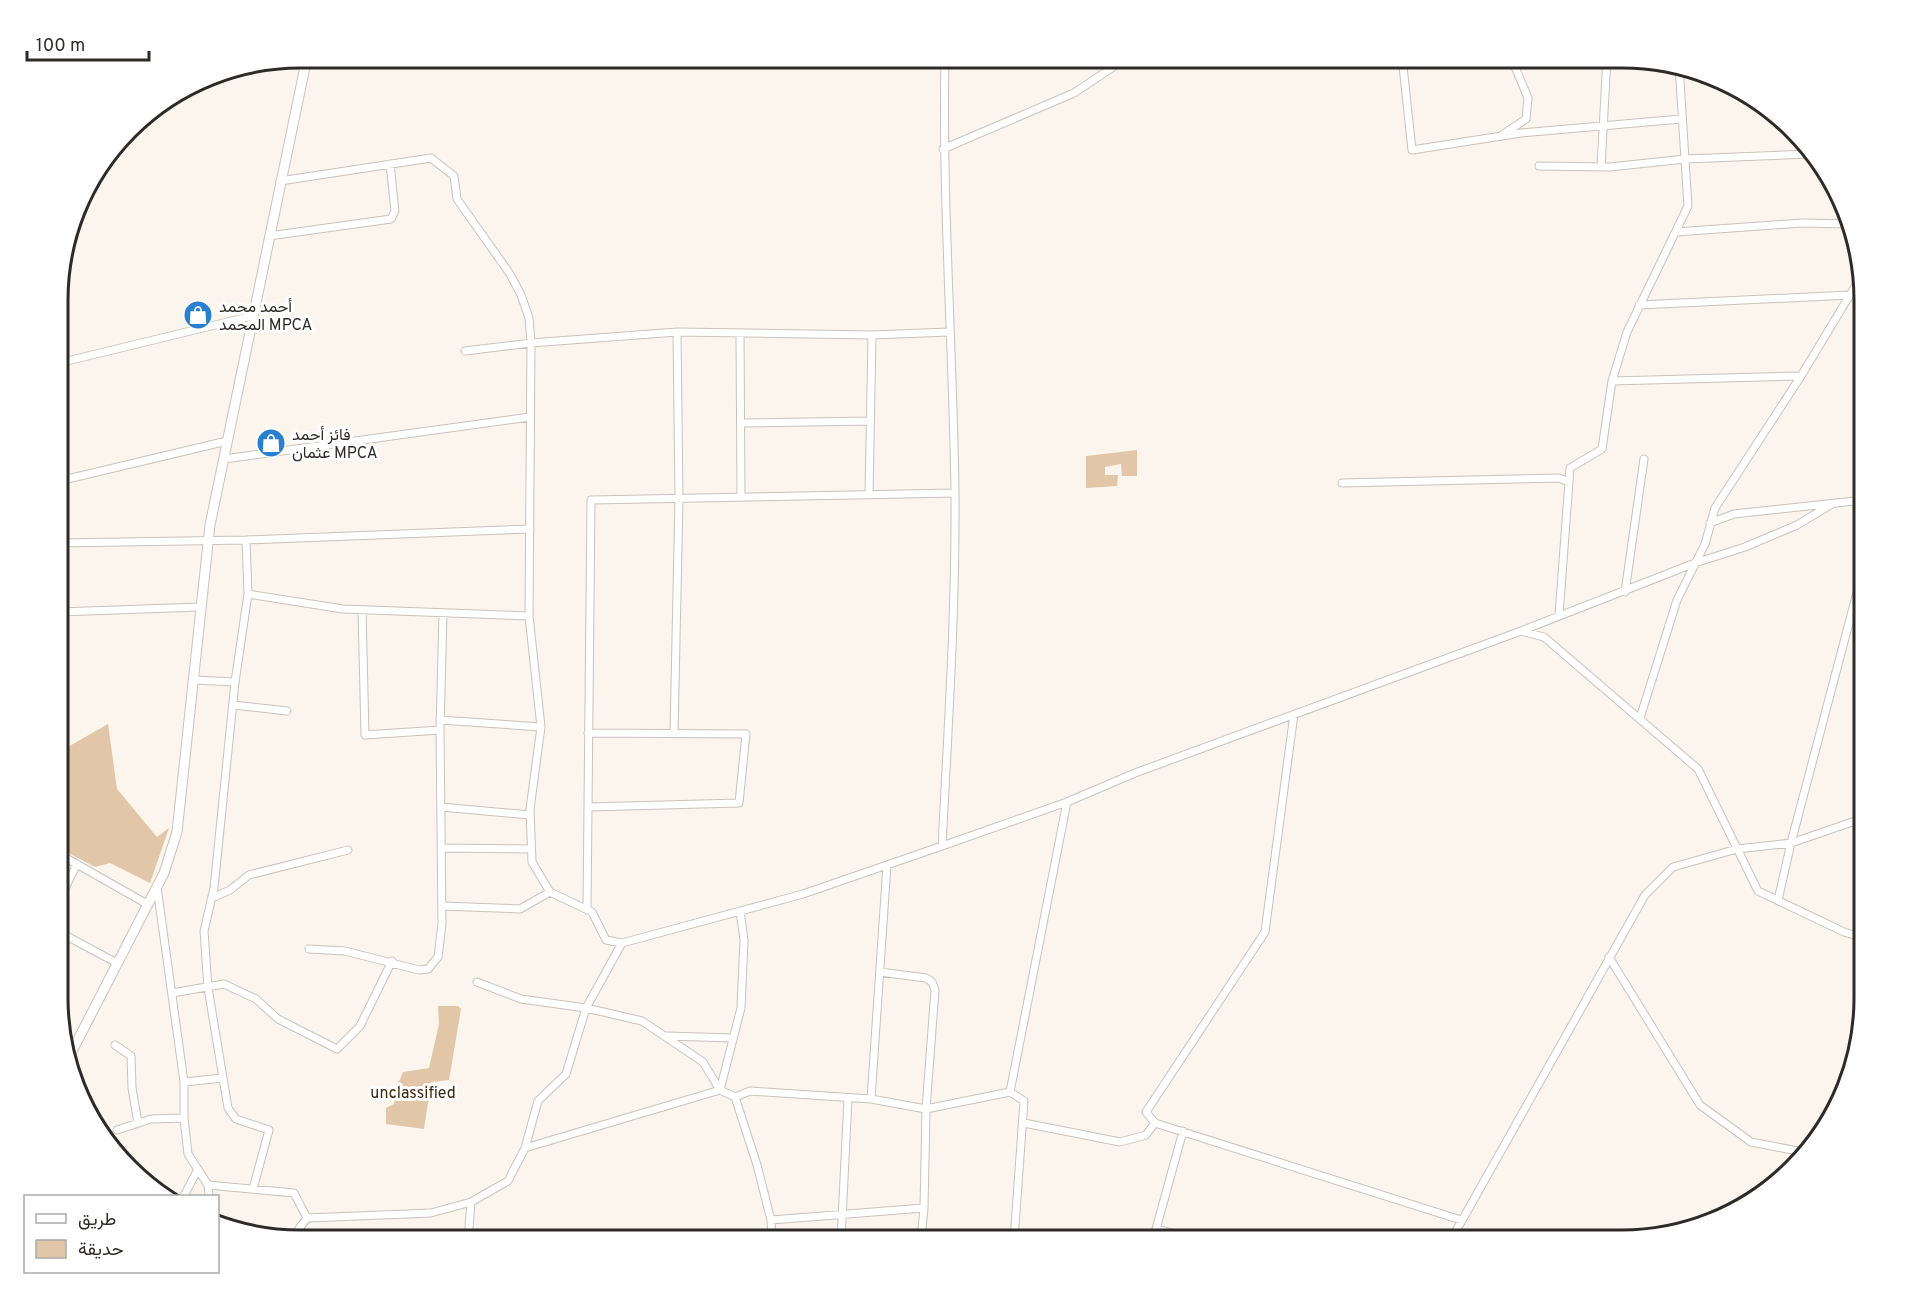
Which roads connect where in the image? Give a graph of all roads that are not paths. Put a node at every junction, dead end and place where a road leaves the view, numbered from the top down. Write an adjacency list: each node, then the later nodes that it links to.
1 (305, 68): 17 (street)
2 (945, 68): 11 (street)
3 (1111, 68): 11 (street)
4 (1403, 68): 10 (street)
5 (1516, 68): 10 (street)
6 (1606, 68): 9 (street)
7 (1679, 74): 8 (street)
8 (1681, 119): 9 (street); 13 (street)
9 (1602, 125): 10 (street); 16 (street)
10 (1500, 136)
11 (943, 149): 26 (street)
12 (1803, 154): 13 (street)
13 (1685, 159): 16 (street); 19 (street)
14 (390, 164): 17 (street); 20 (street); 29 (street)
15 (1539, 166): 16 (street)
16 (1601, 167)
17 (280, 182): 20 (street)
18 (1842, 224): 19 (street)
19 (1676, 232): 23 (street)
20 (269, 236): 24 (street)
21 (1854, 288): 22 (street)
22 (1850, 295): 23 (street); 32 (street)
23 (1639, 305): 33 (street)
24 (252, 316): 31 (street); 37 (street)
25 (676, 332): 27 (street); 29 (street); 46 (street)
26 (949, 332): 28 (street); 43 (street)
27 (740, 333): 28 (street); 36 (street)
28 (872, 335): 35 (street)
29 (531, 343): 30 (street); 34 (street)
30 (465, 351)
31 (68, 361)
32 (1801, 376): 33 (street); 49 (street)
33 (1612, 381): 41 (street)
34 (530, 417): 38 (street); 50 (street)
35 (869, 421): 36 (street); 44 (street)
36 (741, 423): 45 (street)
37 (227, 441): 38 (street); 40 (street)
38 (224, 459): 51 (street)
39 (1644, 459): 55 (street)
40 (68, 479)
41 (1569, 482): 42 (street); 62 (street)
42 (1342, 483)
43 (955, 493): 44 (street); 82 (street)
44 (869, 495): 45 (street)
45 (741, 497): 46 (street)
46 (679, 498): 74 (street); 75 (street)
47 (1854, 501): 48 (street)
48 (1833, 504): 49 (street); 54 (street)
49 (1710, 523): 54 (street)
50 (530, 529): 52 (street); 63 (street)
51 (208, 539): 52 (street); 53 (street); 58 (street)
52 (246, 540): 56 (street)
53 (68, 543)
54 (1695, 563): 55 (street); 70 (street)
55 (1625, 592): 62 (street)
56 (248, 594): 59 (street); 66 (street)
57 (1854, 604): 81 (street)
58 (201, 607): 60 (street); 65 (street)
59 (362, 610): 61 (street); 73 (street)
60 (68, 612)
61 (444, 613): 63 (street); 71 (street)
62 (1559, 615): 64 (street)
63 (530, 616): 72 (street)
64 (1521, 632): 69 (street); 70 (street)
65 (194, 680): 66 (street); 91 (street)
66 (235, 682): 67 (street)
67 (233, 705): 68 (street); 93 (street)
68 (287, 711)
69 (1293, 714): 76 (street); 126 (street)
70 (1640, 718): 85 (street)
71 (440, 720): 72 (street); 73 (street)
72 (541, 728): 79 (street)
73 (440, 730): 77 (street)
74 (588, 733): 75 (street); 78 (street)
75 (674, 734): 78 (street)
76 (1066, 802): 82 (street); 118 (street)
77 (441, 807): 79 (street); 83 (street)
78 (588, 807): 97 (street)
79 (530, 815): 84 (street)
80 (1854, 821): 81 (street)
81 (1791, 843): 85 (street); 94 (street)
82 (942, 846): 89 (street)
83 (442, 848): 84 (street); 96 (street)
84 (531, 849): 92 (street)
85 (1737, 849): 94 (street); 103 (street)
86 (348, 850): 93 (street)
87 (68, 859): 88 (street)
88 (77, 864): 90 (street); 95 (street)
89 (887, 865): 98 (street); 106 (street)
90 (68, 882)
91 (157, 886): 95 (street); 109 (street)
92 (550, 892): 96 (street); 97 (street)
93 (212, 898): 108 (street)
94 (1778, 900): 99 (street)
95 (147, 904): 105 (street)
96 (442, 906): 104 (street)
97 (586, 909): 101 (street)
98 (740, 912): 101 (street); 112 (street)
99 (1854, 935)
100 (68, 937): 105 (street)
101 (622, 943): 110 (street)
102 (309, 949): 104 (street)
103 (1609, 957): 130 (street); 141 (street)
104 (392, 961): 108 (street)
105 (117, 963): 114 (street)
106 (880, 972): 121 (street); 122 (street)
107 (477, 982): 110 (street)
108 (208, 988): 109 (street); 115 (street)
109 (172, 993): 116 (street)
110 (586, 1008): 111 (street); 129 (street)
111 (666, 1036): 112 (street); 117 (street)
112 (733, 1038): 117 (street)
113 (115, 1045): 125 (street)
114 (73, 1049)
115 (223, 1078): 116 (street); 133 (street)
116 (184, 1082): 123 (street)
117 (720, 1090): 119 (street); 129 (street)
118 (1010, 1092): 122 (street); 124 (street)
119 (735, 1097): 120 (street); 140 (street)
120 (848, 1098): 121 (street); 138 (street)
121 (871, 1099): 122 (street)
122 (926, 1109): 137 (street)
123 (184, 1118): 125 (street); 131 (street)
124 (1024, 1122): 126 (street); 148 (street)
125 (138, 1123): 127 (street)
126 (1155, 1123): 128 (street)
127 (117, 1130)
128 (1183, 1131): 141 (street); 142 (street)
129 (525, 1148): 136 (street)
130 (1796, 1151)
131 (198, 1169): 132 (street); 134 (street)
132 (208, 1185): 133 (street); 135 (street)
133 (253, 1189): 139 (street)
134 (185, 1195)
135 (209, 1195)
136 (471, 1202): 139 (street); 144 (street)
137 (924, 1208): 138 (street); 147 (street)
138 (841, 1214): 140 (street); 146 (street)
139 (307, 1218): 143 (street)
140 (771, 1220): 145 (street)
141 (1461, 1220): 150 (street)
142 (1156, 1229): 149 (street)
143 (298, 1230)
144 (469, 1230)
145 (772, 1230)
146 (841, 1230)
147 (922, 1230)
148 (1015, 1230)
149 (1160, 1230)
150 (1456, 1230)

